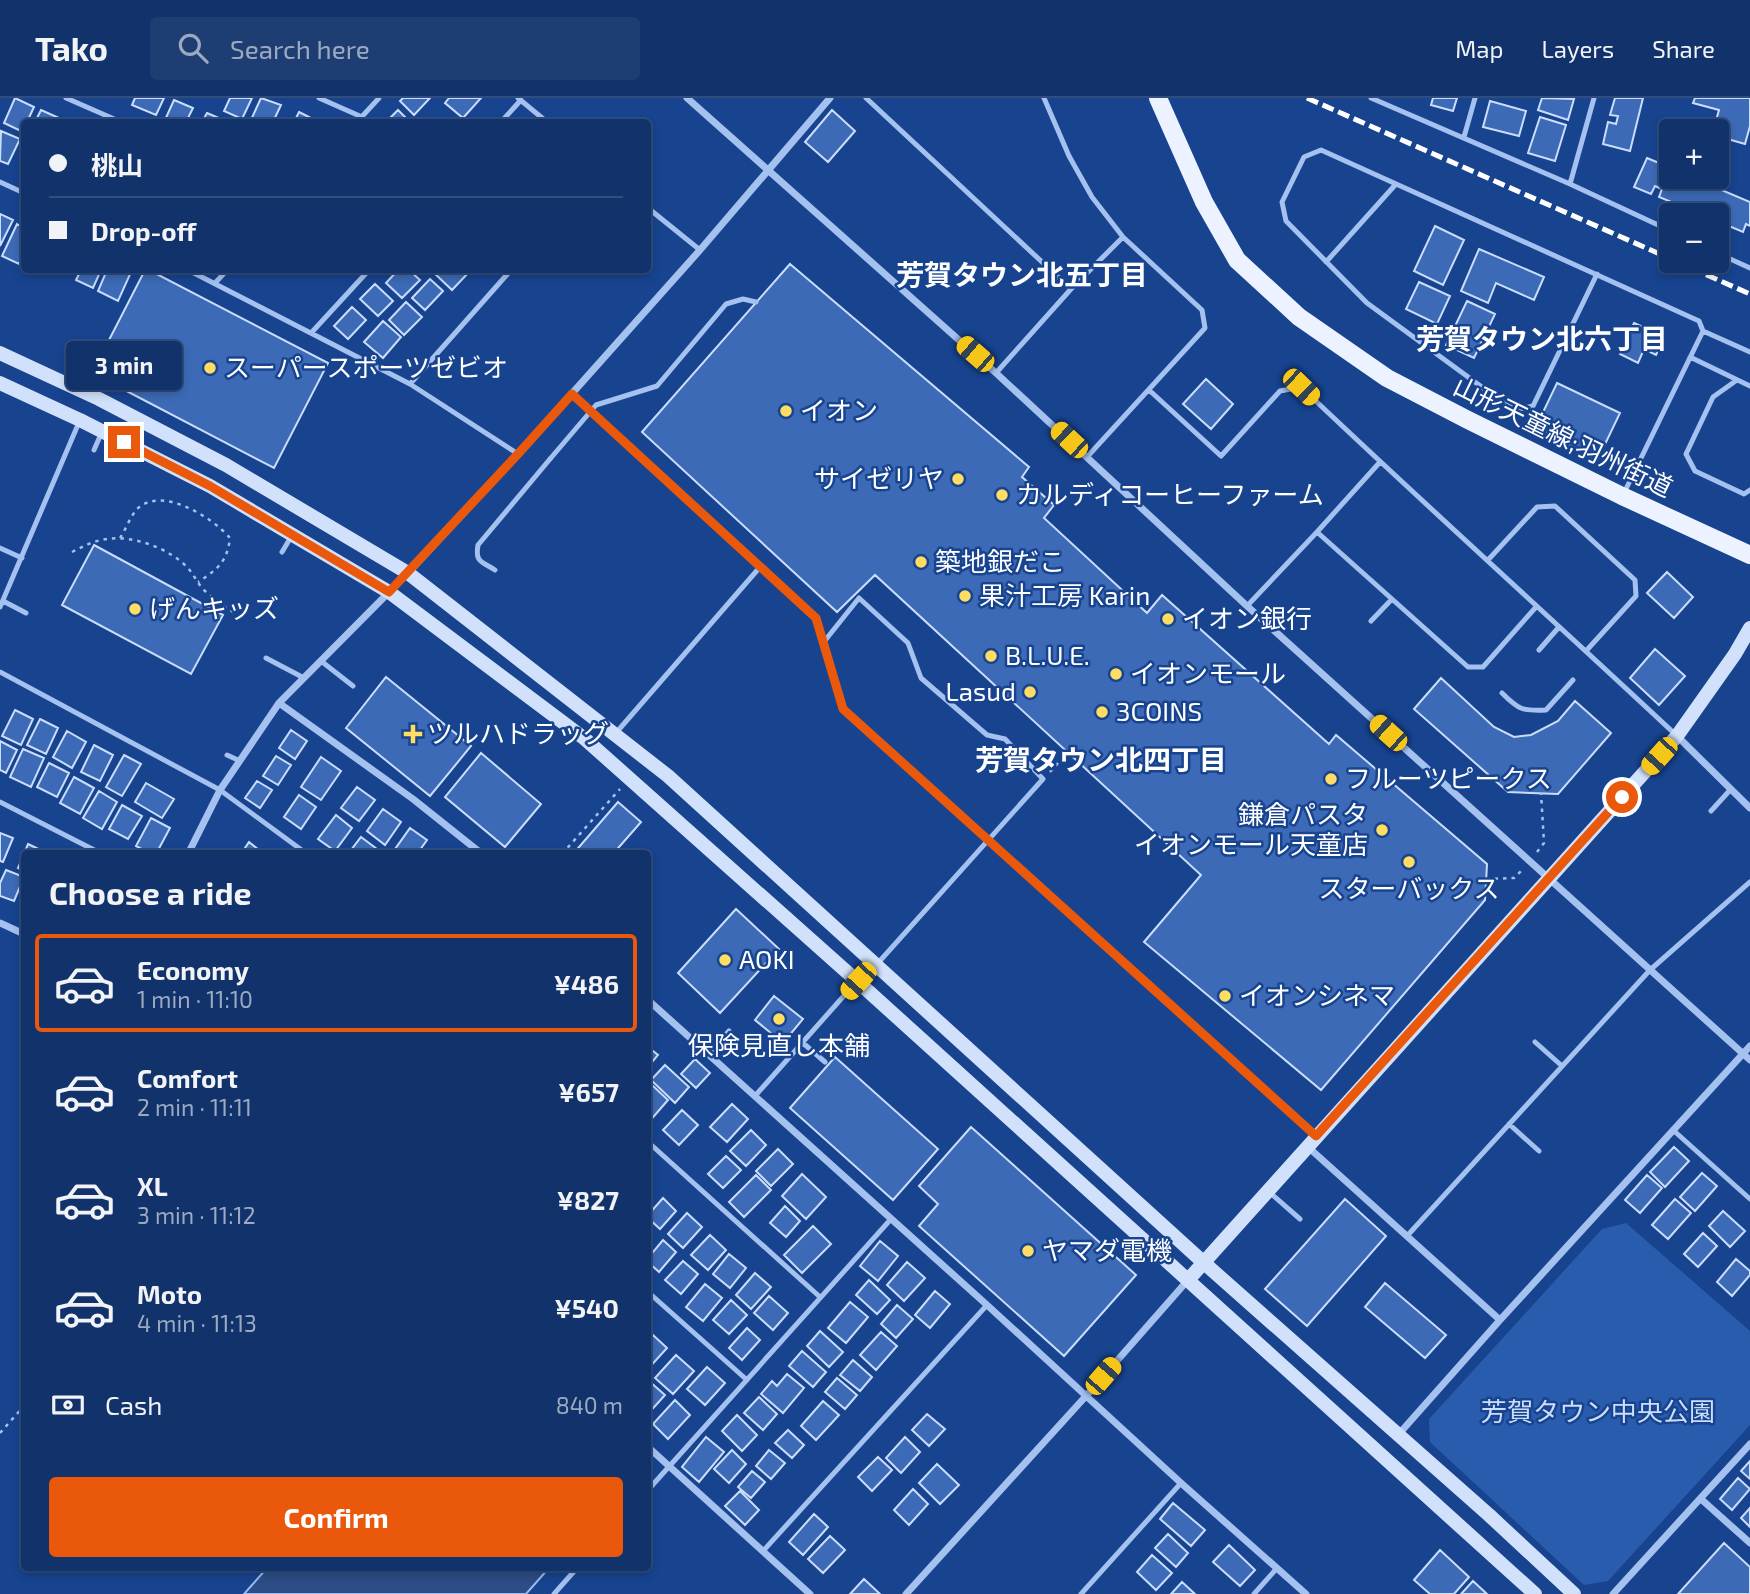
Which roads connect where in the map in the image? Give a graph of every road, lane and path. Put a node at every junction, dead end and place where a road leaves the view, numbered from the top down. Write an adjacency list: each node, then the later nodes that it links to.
1 (66, 98): 14 (lane)
2 (319, 98): 13 (lane)
3 (379, 98): 13 (lane)
4 (687, 98): 18 (street)
5 (830, 98): 18 (street)
6 (866, 98): 36 (lane)
7 (1044, 98): 25 (lane)
8 (1158, 98): 57 (main road, 山形天童線;羽州街道)
9 (1475, 98): 17 (lane)
10 (1594, 98): 21 (lane)
11 (520, 99): 15 (lane); 16 (lane)
12 (1375, 99): 17 (lane)
13 (362, 117)
14 (114, 119)
15 (503, 119)
16 (543, 119)
17 (1464, 137): 21 (lane)
18 (767, 171): 26 (street); 43 (street)
19 (0, 182): 22 (lane)
20 (1396, 184): 28 (lane); 28 (lane); 34 (lane)
21 (1570, 184): 24 (lane)
22 (21, 192)
23 (651, 210): 26 (lane)
24 (1659, 225)
25 (1123, 237): 36 (lane); 48 (lane)
26 (700, 250): 49 (street)
27 (1729, 258): 29 (lane)
28 (1326, 262): 34 (lane)
29 (1750, 268)
30 (195, 273): 35 (lane)
31 (224, 273): 35 (lane)
32 (366, 273): 39 (lane)
33 (508, 273): 46 (lane)
34 (1597, 274): 38 (lane)
35 (216, 282): 39 (lane)
36 (1071, 289): 43 (lane)
37 (756, 302): 68 (lane, bridge)
38 (1703, 331): 40 (lane); 42 (lane)
39 (312, 332): 46 (lane)
40 (1750, 352)
41 (0, 353): 69 (street)
42 (1690, 357): 44 (lane); 57 (lane)
43 (996, 373): 54 (street)
44 (1737, 380): 47 (lane); 56 (lane)
45 (0, 383): 50 (street)
46 (411, 384): 53 (lane)
47 (1750, 386)
48 (1149, 390): 54 (lane); 55 (lane)
49 (572, 394): 53 (street); 67 (lane)
50 (80, 420): 51 (street); 65 (lane)
51 (102, 431): 52 (lane); 59 (street)
52 (94, 450)
53 (518, 454): 69 (street)
54 (1087, 457): 74 (street)
55 (1380, 462): 58 (lane); 66 (lane)
56 (1750, 490)
57 (1622, 496): 64 (main road, 山形天童線;羽州街道)
58 (1317, 532): 72 (lane); 74 (lane)
59 (292, 534): 63 (lane); 71 (street)
60 (120, 538): 62 (path); 70 (path); 70 (path)
61 (0, 548): 65 (lane)
62 (72, 552)
63 (282, 552)
64 (1750, 555)
65 (22, 558): 73 (lane)
66 (1488, 560): 75 (lane); 83 (lane)
67 (760, 567): 81 (lane); 92 (lane)
68 (495, 570)
69 (408, 573): 71 (street); 92 (street)
70 (198, 582): 77 (path)
71 (389, 592): 85 (street); 97 (street)
72 (1392, 598): 75 (lane); 78 (lane)
73 (1, 604): 76 (lane)
74 (1247, 606): 110 (street)
75 (1536, 607): 79 (lane)
76 (26, 613)
77 (235, 613)
78 (1371, 621)
79 (1559, 627): 82 (lane); 83 (lane)
80 (1750, 628): 93 (street)
81 (823, 643): 98 (lane); 104 (lane)
82 (1539, 650)
83 (1587, 651): 93 (lane)
84 (266, 658): 87 (lane)
85 (321, 660): 87 (street); 89 (lane)
86 (0, 672): 100 (lane)
87 (304, 678): 91 (street)
88 (1573, 680): 90 (lane)
89 (353, 686)
90 (1502, 693)
91 (279, 703): 96 (street); 108 (street)
92 (614, 734): 114 (street)
93 (1677, 736): 99 (street); 110 (street)
94 (1068, 752): 98 (path)
95 (227, 755): 96 (lane)
96 (240, 761): 100 (street)
97 (629, 779): 109 (path); 116 (street)
98 (1043, 779): 104 (lane)
99 (1731, 789): 102 (street); 103 (lane)
100 (220, 790): 106 (street); 107 (lane)
101 (0, 802): 105 (lane)
102 (1750, 808)
103 (1711, 811)
104 (988, 840): 114 (lane); 130 (lane)
105 (94, 850)
106 (190, 850)
107 (302, 850)
108 (477, 850)
109 (566, 850)
110 (1549, 879): 115 (street); 130 (street)
111 (1750, 882): 115 (lane)
112 (0, 923): 113 (street)
113 (21, 933)
114 (876, 965): 140 (street)
115 (1650, 970): 122 (street); 126 (lane)
116 (858, 981): 120 (lane); 141 (street)
117 (651, 1003): 123 (street)
118 (729, 1031): 123 (lane)
119 (1535, 1042): 126 (lane)
120 (803, 1043): 125 (lane); 127 (lane)
121 (1750, 1046): 122 (street)
122 (1743, 1054): 124 (street); 129 (street)
123 (708, 1055): 127 (street)
124 (1750, 1060)
125 (825, 1062)
126 (1562, 1066): 128 (lane)
127 (755, 1096): 137 (street)
128 (1509, 1124): 133 (lane); 139 (lane)
129 (1673, 1130): 136 (lane); 145 (street)
130 (1312, 1141): 135 (street); 139 (street)
131 (651, 1145): 132 (lane)
132 (654, 1148): 134 (lane); 143 (lane)
133 (1539, 1151)
134 (651, 1152)
135 (1267, 1191): 138 (lane); 140 (street)
136 (1750, 1199)
137 (891, 1219): 143 (lane); 144 (street)
138 (1300, 1219)
139 (1407, 1236): 145 (street)
140 (1203, 1262): 141 (street); 150 (street)
141 (1188, 1280): 147 (street); 167 (street)
142 (651, 1295): 146 (lane)
143 (820, 1297): 146 (lane)
144 (987, 1304): 147 (street); 158 (lane)
145 (1500, 1320): 150 (street)
146 (747, 1380): 153 (lane)
147 (1086, 1396): 154 (street); 163 (street)
148 (21, 1409): 149 (path)
149 (0, 1433)
150 (1397, 1436): 168 (street)
151 (1750, 1444): 156 (street)
152 (651, 1450): 153 (street)
153 (669, 1466): 155 (lane); 158 (street)
154 (1181, 1483): 159 (street); 164 (lane)
155 (651, 1487)
156 (1700, 1499): 157 (street); 169 (street)
157 (1750, 1543)
158 (763, 1551): 162 (street)
159 (1277, 1568): 165 (lane); 166 (street)
160 (574, 1571): 161 (lane)
161 (554, 1594)
162 (810, 1594)
163 (906, 1594)
164 (1081, 1594)
165 (1254, 1594)
166 (1306, 1594)
167 (1535, 1594)
168 (1574, 1594)
169 (1613, 1594)

